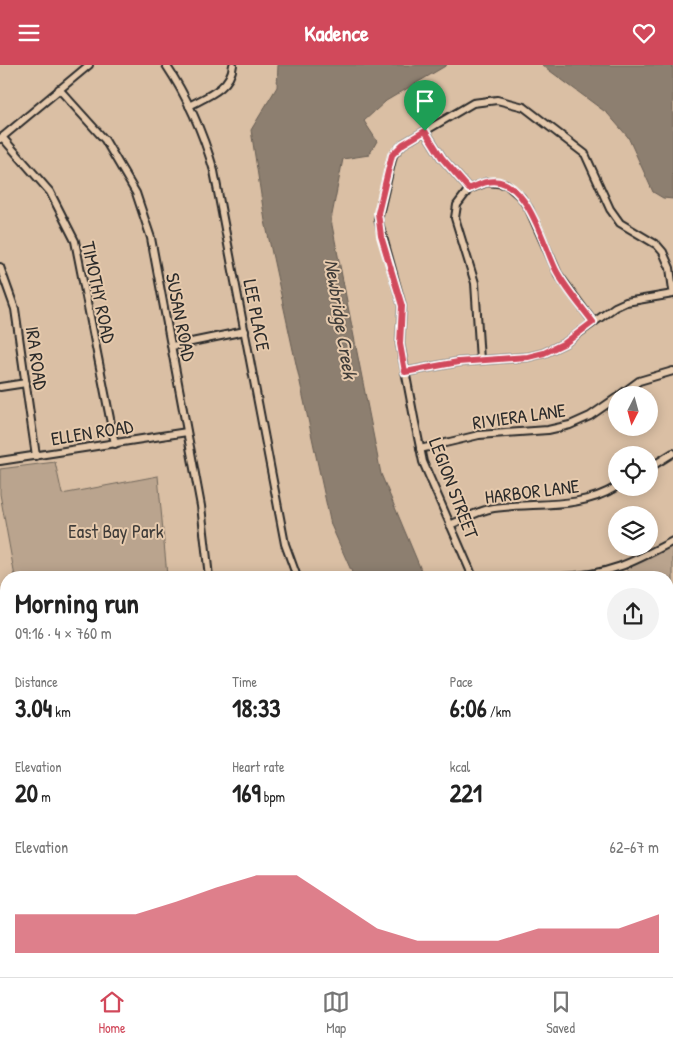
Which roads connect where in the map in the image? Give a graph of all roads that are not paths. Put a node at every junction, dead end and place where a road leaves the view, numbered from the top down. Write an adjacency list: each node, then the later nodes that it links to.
1 (89, 65): 4 (street)
2 (166, 65): 5 (street, LEE PLACE)
3 (234, 65): 5 (street)
4 (59, 89): 7 (street); 14 (street, SUSAN ROAD)
5 (190, 106): 13 (street, LEE PLACE)
6 (425, 131): 8 (street); 10 (street, LEGION STREET); 17 (street, LEGION STREET)
7 (1, 138): 23 (street, TIMOTHY ROAD)
8 (469, 189): 12 (street); 15 (street)
9 (0, 267): 18 (street, IRA ROAD)
10 (673, 290)
11 (673, 294): 12 (street)
12 (593, 322): 15 (street)
13 (244, 331): 14 (street); 33 (street, LEE PLACE)
14 (172, 347): 22 (street, SUSAN ROAD)
15 (480, 360): 17 (street)
16 (673, 371): 19 (street)
17 (405, 372): 24 (street, LEGION STREET)
18 (26, 383): 20 (street); 26 (street, IRA ROAD)
19 (632, 386)
20 (0, 387)
21 (608, 404): 24 (street, RIVIERA LANE)
22 (188, 431): 23 (street, ELLEN ROAD); 32 (street, SUSAN ROAD)
23 (115, 445): 26 (street, ELLEN ROAD)
24 (420, 449): 30 (street, LEGION STREET)
25 (673, 453): 28 (street)
26 (36, 456): 27 (street, ELLEN ROAD)
27 (0, 461)
28 (658, 462)
29 (608, 491): 30 (street, HARBOR LANE)
30 (450, 525): 34 (street, LEGION STREET)
31 (673, 541): 35 (street)
32 (208, 571)
33 (295, 571)
34 (470, 571)
35 (610, 571)

